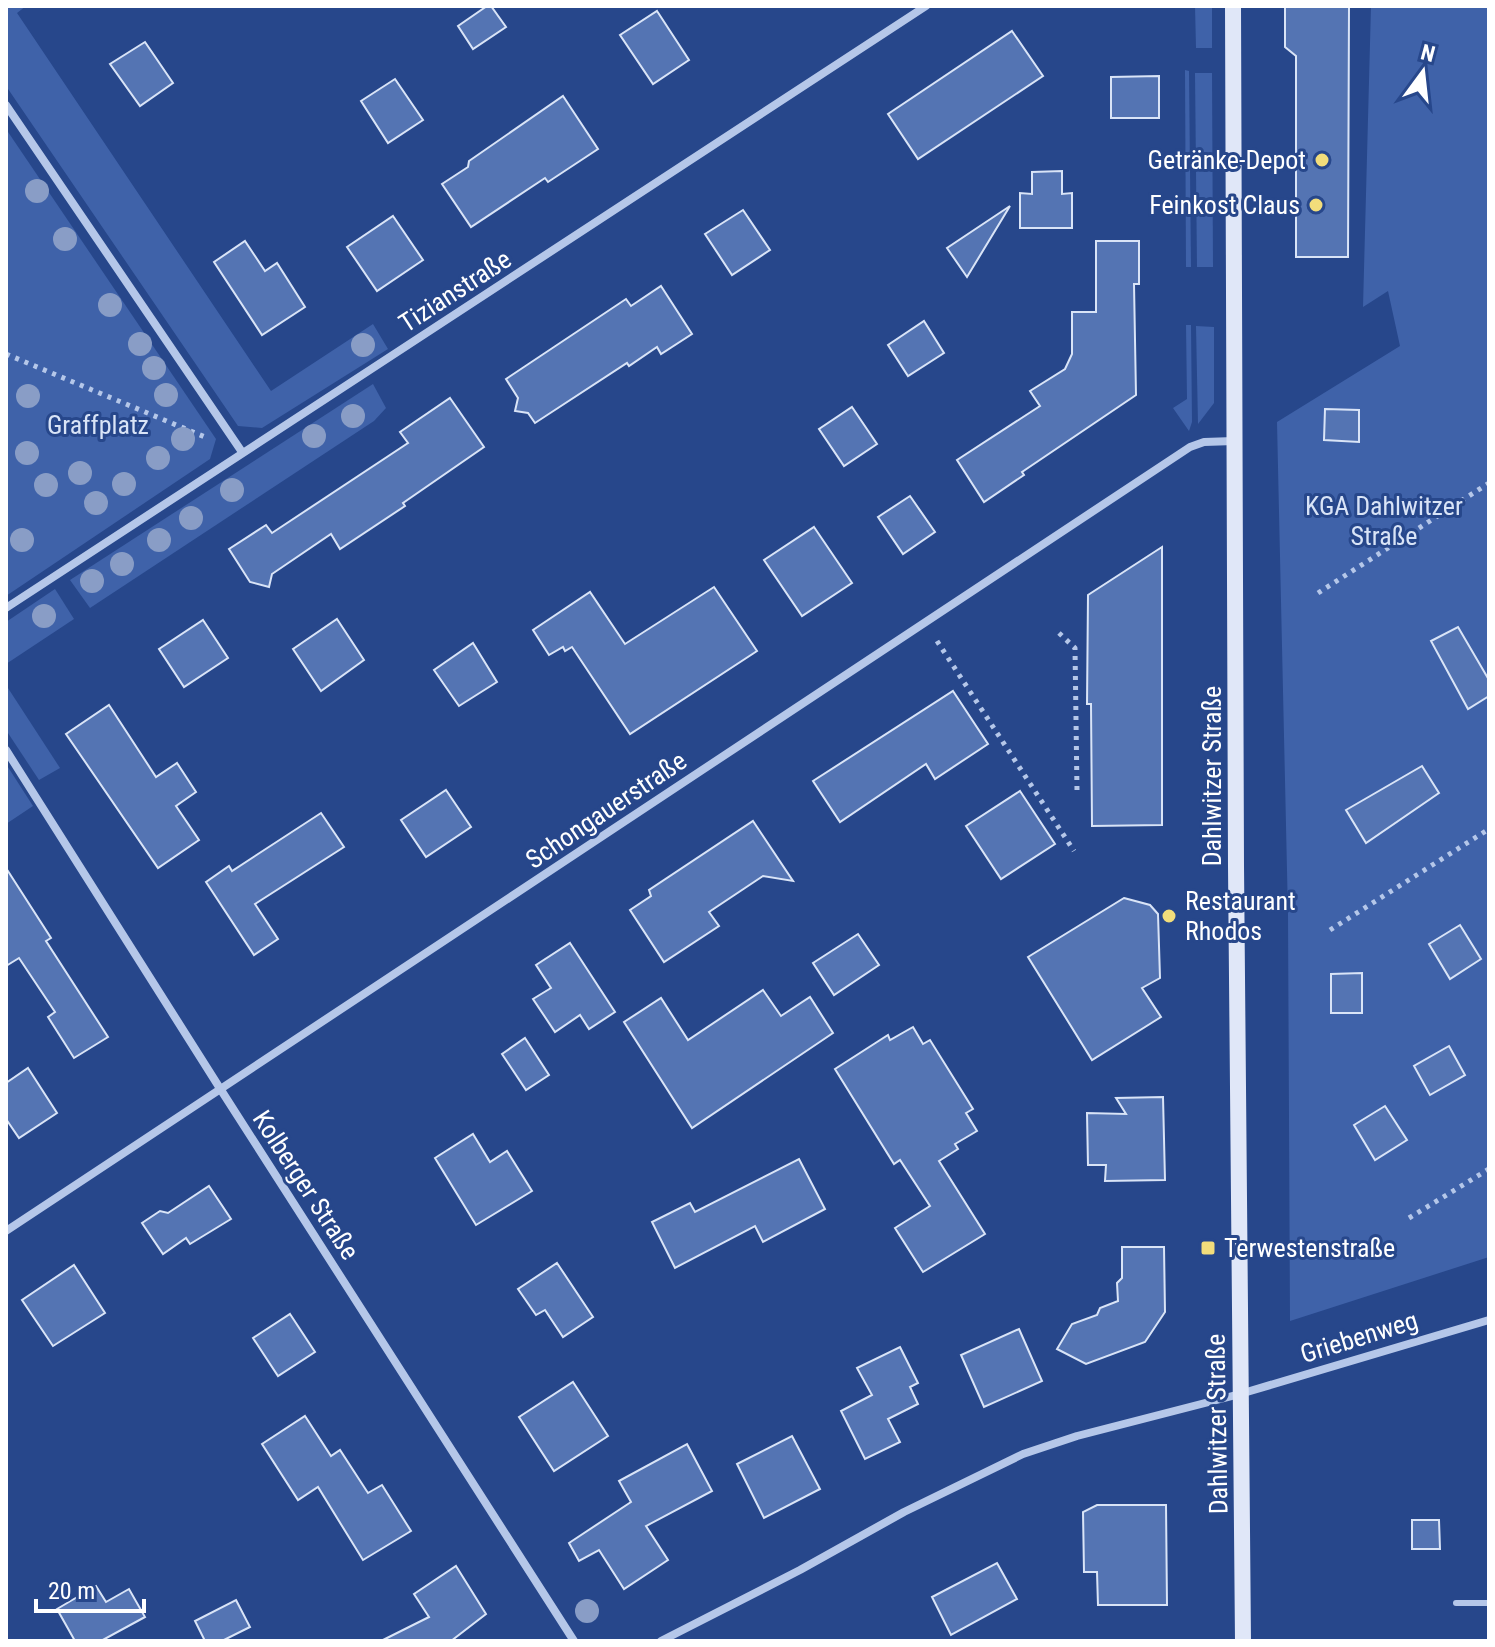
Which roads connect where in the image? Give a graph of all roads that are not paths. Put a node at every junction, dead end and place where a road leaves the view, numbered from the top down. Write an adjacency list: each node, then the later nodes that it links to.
1 (926, 6): 5 (street, Tizianstraße)
2 (1233, 6): 4 (main road, Dahlwitzer Straße)
3 (6, 105): 5 (street)
4 (1234, 441): 8 (street, Schongauerstraße); 11 (main road, Dahlwitzer Straße)
5 (242, 452): 6 (street, Tizianstraße)
6 (6, 608)
7 (6, 750): 8 (street, Kolberger Straße)
8 (221, 1090): 9 (street, Schongauerstraße); 14 (street, Kolberger Straße)
9 (6, 1231)
10 (1489, 1320): 11 (street, Griebenweg)
11 (1240, 1394): 15 (street); 16 (main road, Dahlwitzer Straße)
12 (1456, 1603): 13 (lane)
13 (1489, 1603)
14 (574, 1641)
15 (661, 1641)
16 (1243, 1641)

